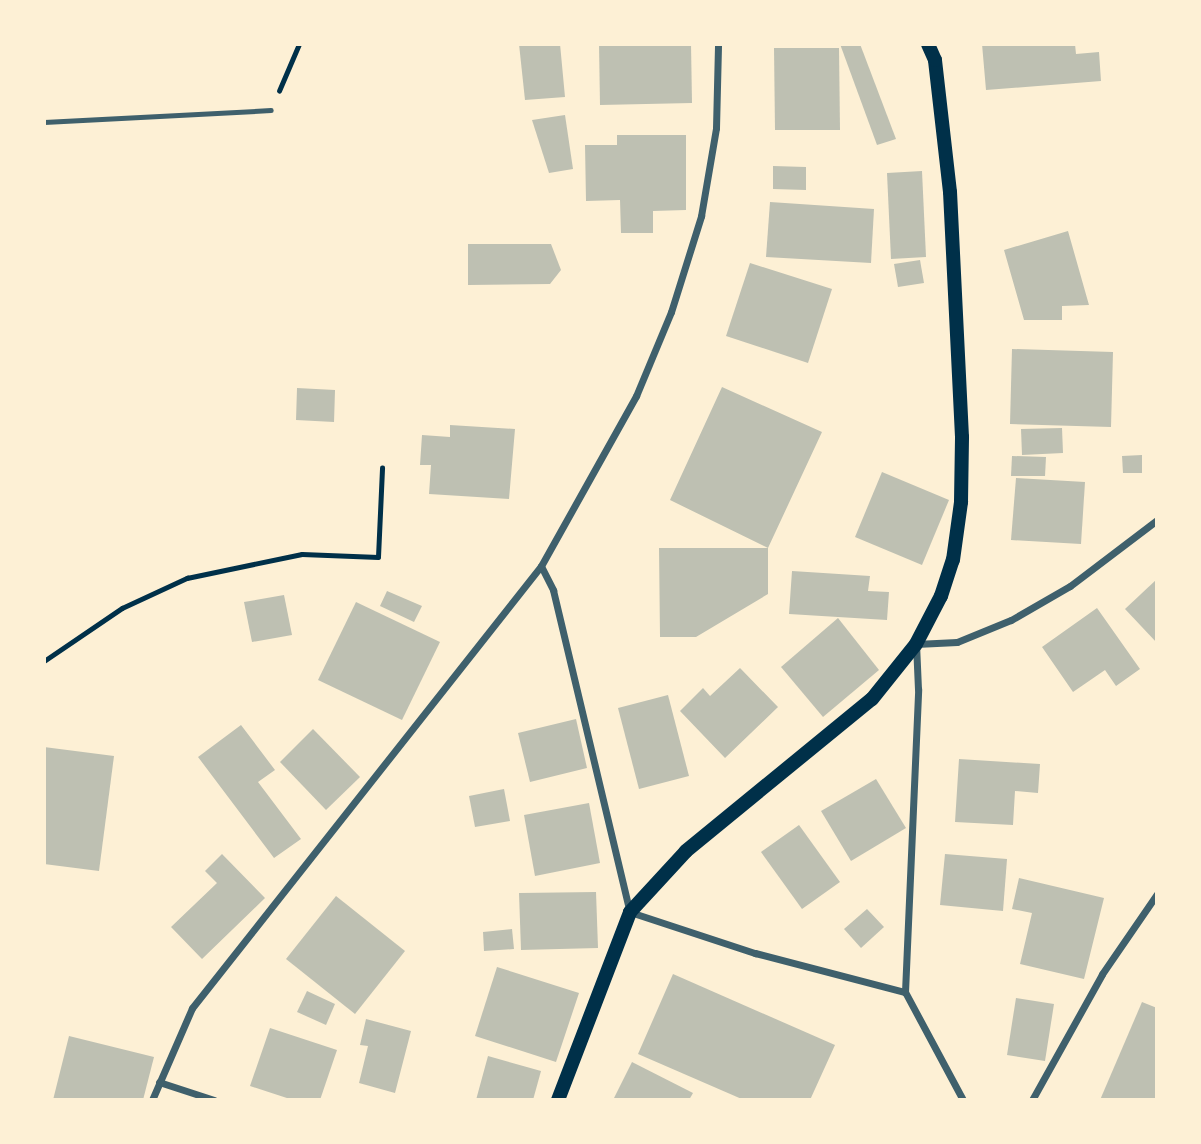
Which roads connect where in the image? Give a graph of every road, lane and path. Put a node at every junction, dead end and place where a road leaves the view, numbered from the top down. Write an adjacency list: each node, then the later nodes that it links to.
1 (299, 44): 4 (path)
2 (718, 44): 8 (street)
3 (928, 44): 9 (main road)
4 (271, 110): 5 (lane)
5 (44, 122)
6 (382, 468): 10 (path)
7 (1157, 520): 9 (street)
8 (541, 566): 12 (street); 14 (street)
9 (916, 645): 12 (main road); 13 (street)
10 (44, 661)
11 (1157, 894): 19 (street)
12 (630, 912): 13 (street); 17 (main road)
13 (905, 992): 18 (street)
14 (159, 1082): 15 (street); 16 (street)
15 (152, 1100)
16 (214, 1100)
17 (558, 1100)
18 (963, 1100)
19 (1032, 1100)

